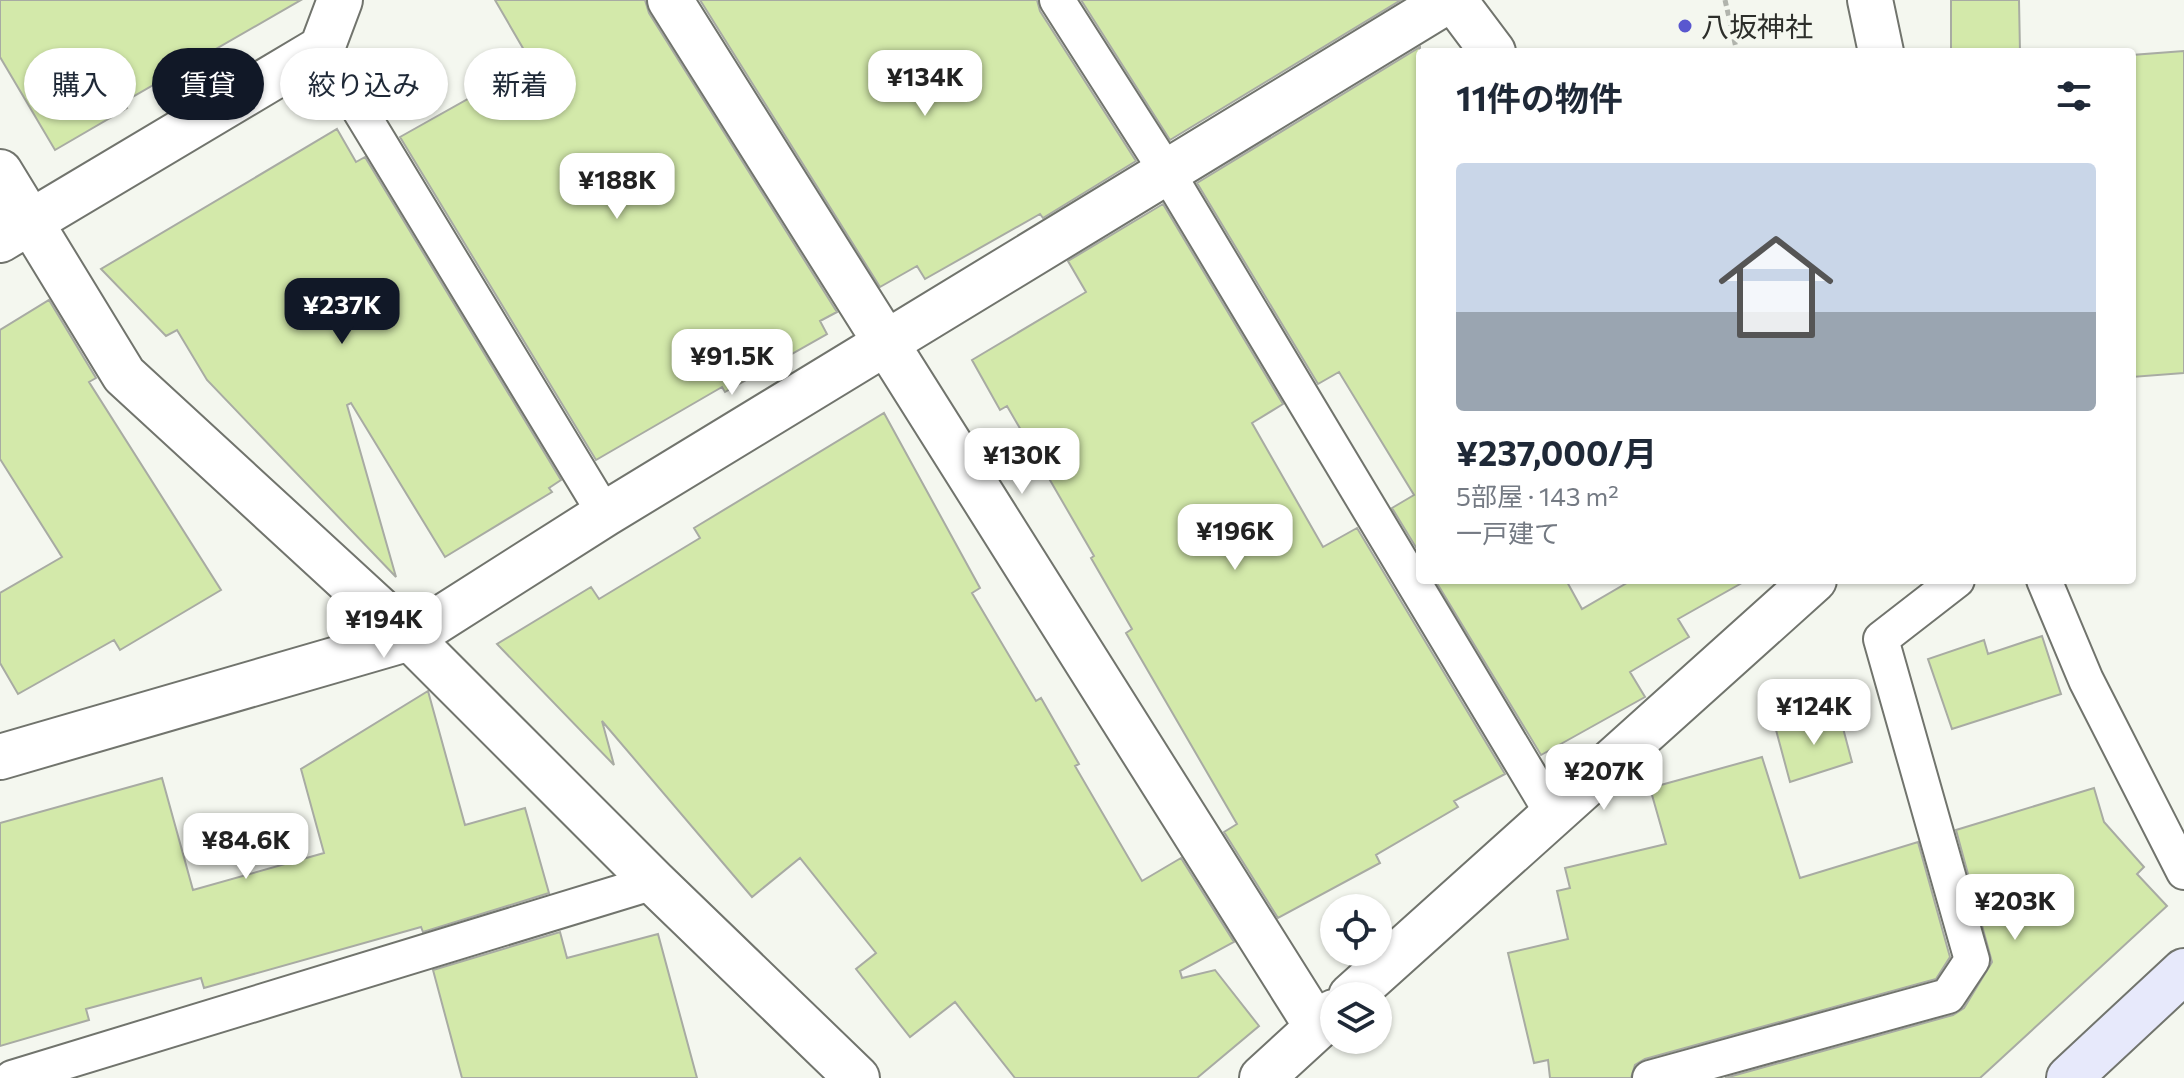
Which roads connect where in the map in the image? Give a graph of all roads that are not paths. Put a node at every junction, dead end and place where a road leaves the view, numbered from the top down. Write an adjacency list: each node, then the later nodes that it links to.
1 (340, 0): 6 (street)
2 (670, 0): 14 (street)
3 (1057, 0): 12 (lane)
4 (1451, 0): 7 (street); 12 (street)
5 (1870, 0): 8 (street)
6 (322, 48)
7 (1490, 48)
8 (1880, 48)
9 (280, 73): 13 (street)
10 (366, 120): 15 (lane)
11 (0, 172): 13 (street)
12 (1167, 172): 14 (street); 21 (lane)
13 (15, 231): 19 (street)
14 (886, 344): 15 (street); 26 (street)
15 (605, 514): 19 (street)
16 (1810, 584): 21 (street)
17 (1952, 584): 31 (lane)
18 (2046, 584): 22 (lane)
19 (410, 638): 20 (street); 23 (street)
20 (0, 757)
21 (1552, 813): 25 (street)
22 (2184, 872)
23 (654, 882): 28 (lane); 29 (street)
24 (2184, 971): 32 (street)
25 (1366, 982)
26 (1320, 1010)
27 (1320, 1025): 30 (street)
28 (12, 1078)
29 (857, 1078)
30 (1262, 1078)
31 (1650, 1078)
32 (2069, 1078)

